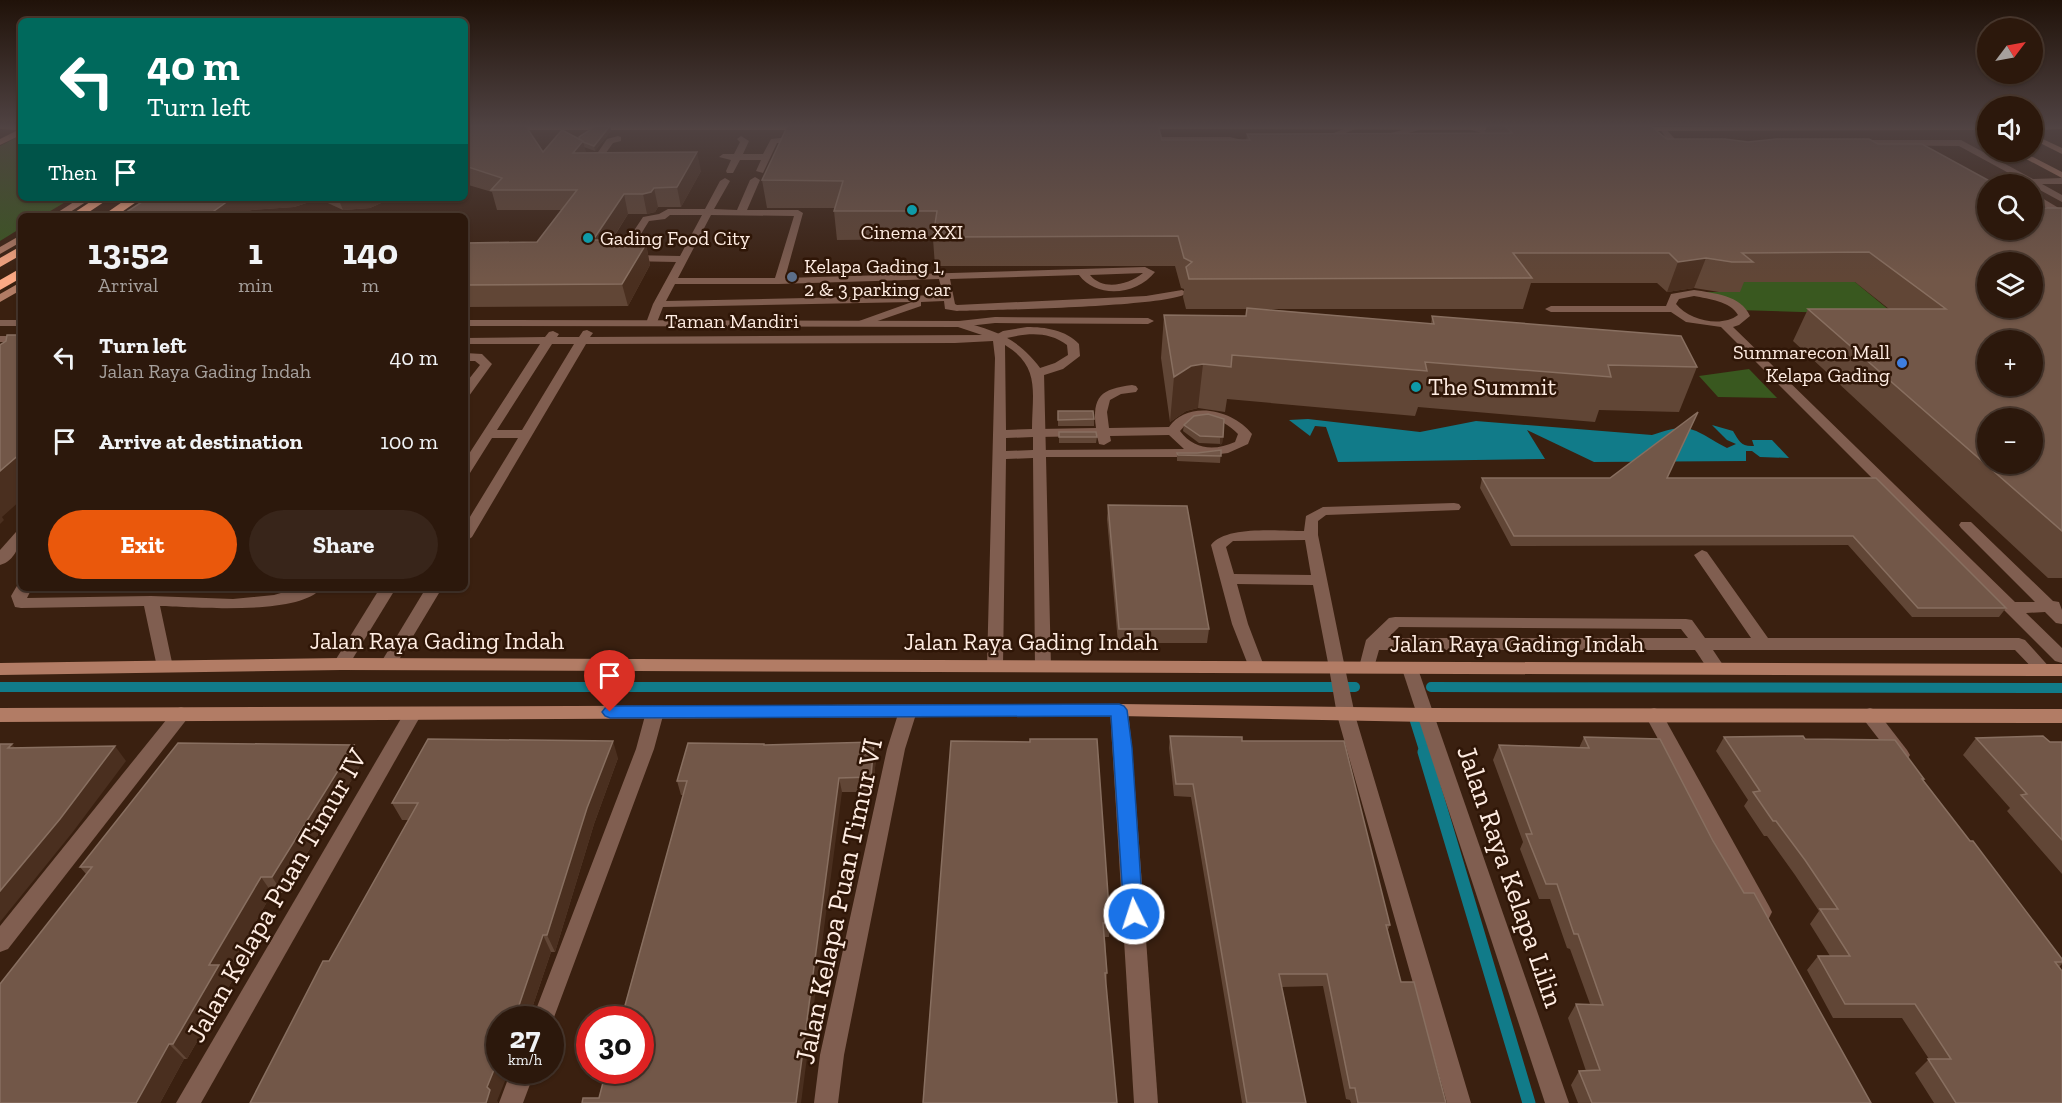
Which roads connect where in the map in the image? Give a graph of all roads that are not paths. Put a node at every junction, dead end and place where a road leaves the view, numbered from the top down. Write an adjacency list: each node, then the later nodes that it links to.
1 (755, 180): 12 (street)
2 (725, 181): 11 (street)
3 (2062, 181): 4 (street)
4 (2043, 182)
5 (2043, 188): 6 (street)
6 (2062, 199)
7 (82, 201): 13 (street)
8 (99, 201): 14 (highway)
9 (140, 201): 15 (highway); 16 (street)
10 (2043, 202): 17 (street)
11 (708, 212): 12 (street); 21 (street); 21 (street)
12 (741, 212): 27 (street)
13 (62, 213)
14 (80, 213)
15 (114, 213)
16 (128, 213)
17 (2062, 214)
18 (18, 240): 19 (street)
19 (0, 251)
20 (18, 252): 22 (highway)
21 (684, 259): 26 (street)
22 (0, 263)
23 (1082, 272): 23 (street); 25 (street)
24 (18, 274): 28 (highway)
25 (944, 276): 27 (street); 31 (street)
26 (673, 281): 27 (street); 33 (street)
27 (779, 281)
28 (0, 286)
29 (18, 287): 32 (street)
30 (1182, 293): 31 (street)
31 (949, 299): 33 (street); 43 (street)
32 (0, 300)
33 (659, 304): 42 (street)
34 (1551, 309): 35 (street)
35 (1673, 309): 45 (street); 45 (street)
36 (1148, 321): 44 (street)
37 (0, 323): 38 (street)
38 (18, 323)
39 (468, 323): 40 (street, Taman Mandiri)
40 (559, 323): 41 (street, Taman Mandiri); 49 (street)
41 (593, 323): 42 (street, Taman Mandiri); 50 (street)
42 (652, 323): 43 (street, Taman Mandiri)
43 (863, 323): 44 (street, Taman Mandiri)
44 (959, 324): 46 (street)
45 (1725, 325): 82 (street)
46 (998, 337): 50 (street, Taman Mandiri); 53 (street); 53 (street, Taman Mandiri); 61 (street)
47 (0, 339): 48 (street)
48 (18, 339)
49 (550, 340): 50 (street, Taman Mandiri); 51 (street, Taman Mandiri); 59 (street)
50 (582, 340): 60 (street)
51 (468, 341)
52 (468, 357): 54 (street)
53 (1038, 374): 58 (street)
54 (468, 389)
55 (1132, 389): 57 (street)
56 (1173, 431): 57 (street); 63 (street); 63 (street)
57 (1103, 432): 58 (street); 62 (street)
58 (1038, 433): 61 (street); 64 (street)
59 (488, 434): 60 (street); 66 (street)
60 (526, 434): 69 (street)
61 (999, 434): 65 (street)
62 (1106, 453): 63 (street); 64 (street)
63 (1211, 453)
64 (1040, 454): 65 (street); 93 (street)
65 (999, 455): 90 (street)
66 (468, 465)
67 (1454, 507): 70 (street)
68 (1966, 525): 81 (street)
69 (468, 532)
70 (1311, 535): 74 (street); 75 (street)
71 (18, 539): 73 (street)
72 (1702, 555): 85 (street)
73 (0, 560)
74 (1227, 579): 75 (street); 91 (street)
75 (1320, 580): 100 (street)
76 (22, 591): 80 (street)
77 (304, 591): 80 (street)
78 (386, 591): 88 (street)
79 (432, 591): 89 (street)
80 (151, 601): 92 (street)
81 (2056, 606): 82 (street); 83 (street)
82 (2010, 608): 86 (street)
83 (2062, 619)
84 (1700, 644): 85 (street); 94 (street); 95 (street)
85 (1763, 644): 98 (street)
86 (2055, 644): 87 (street)
87 (2061, 657)
88 (341, 664): 89 (street, Jalan Raya Gading Indah); 92 (street, Jalan Raya Gading Indah)
89 (388, 664): 90 (street, Jalan Raya Gading Indah)
90 (995, 666): 93 (street, Jalan Raya Gading Indah)
91 (1256, 666): 93 (street, Jalan Raya Gading Indah); 100 (street, Jalan Raya Gading Indah)
92 (165, 667): 96 (street, Jalan Raya Gading Indah)
93 (1043, 667)
94 (1367, 667): 97 (street, Jalan Raya Gading Indah); 100 (street, Jalan Raya Gading Indah)
95 (1718, 668): 97 (street, Jalan Raya Gading Indah); 98 (street, Jalan Raya Gading Indah)
96 (0, 669)
97 (1410, 669): 108 (street, Jalan Raya Kelapa Lilin)
98 (2044, 670): 99 (street, Jalan Raya Gading Indah)
99 (2062, 670)
100 (1337, 671): 101 (street)
101 (1345, 709): 102 (street); 108 (street); 121 (street)
102 (1119, 710): 103 (street); 120 (street)
103 (908, 711): 104 (street); 119 (street, Jalan Kelapa Puan Timur VI)
104 (655, 712): 107 (street); 115 (street)
105 (181, 714): 106 (street); 107 (street); 114 (street)
106 (0, 715)
107 (412, 715): 117 (street, Jalan Kelapa Puan Timur IV)
108 (1427, 715): 109 (street); 122 (street, Jalan Raya Kelapa Lilin)
109 (1654, 715): 110 (street); 113 (street)
110 (1870, 715): 111 (street); 112 (street)
111 (2062, 716)
112 (1910, 769)
113 (1775, 934)
114 (0, 942)
115 (548, 1006)
116 (519, 1084): 118 (street)
117 (188, 1103)
118 (512, 1103)
119 (826, 1103)
120 (1146, 1103)
121 (1459, 1103)
122 (1557, 1103)

